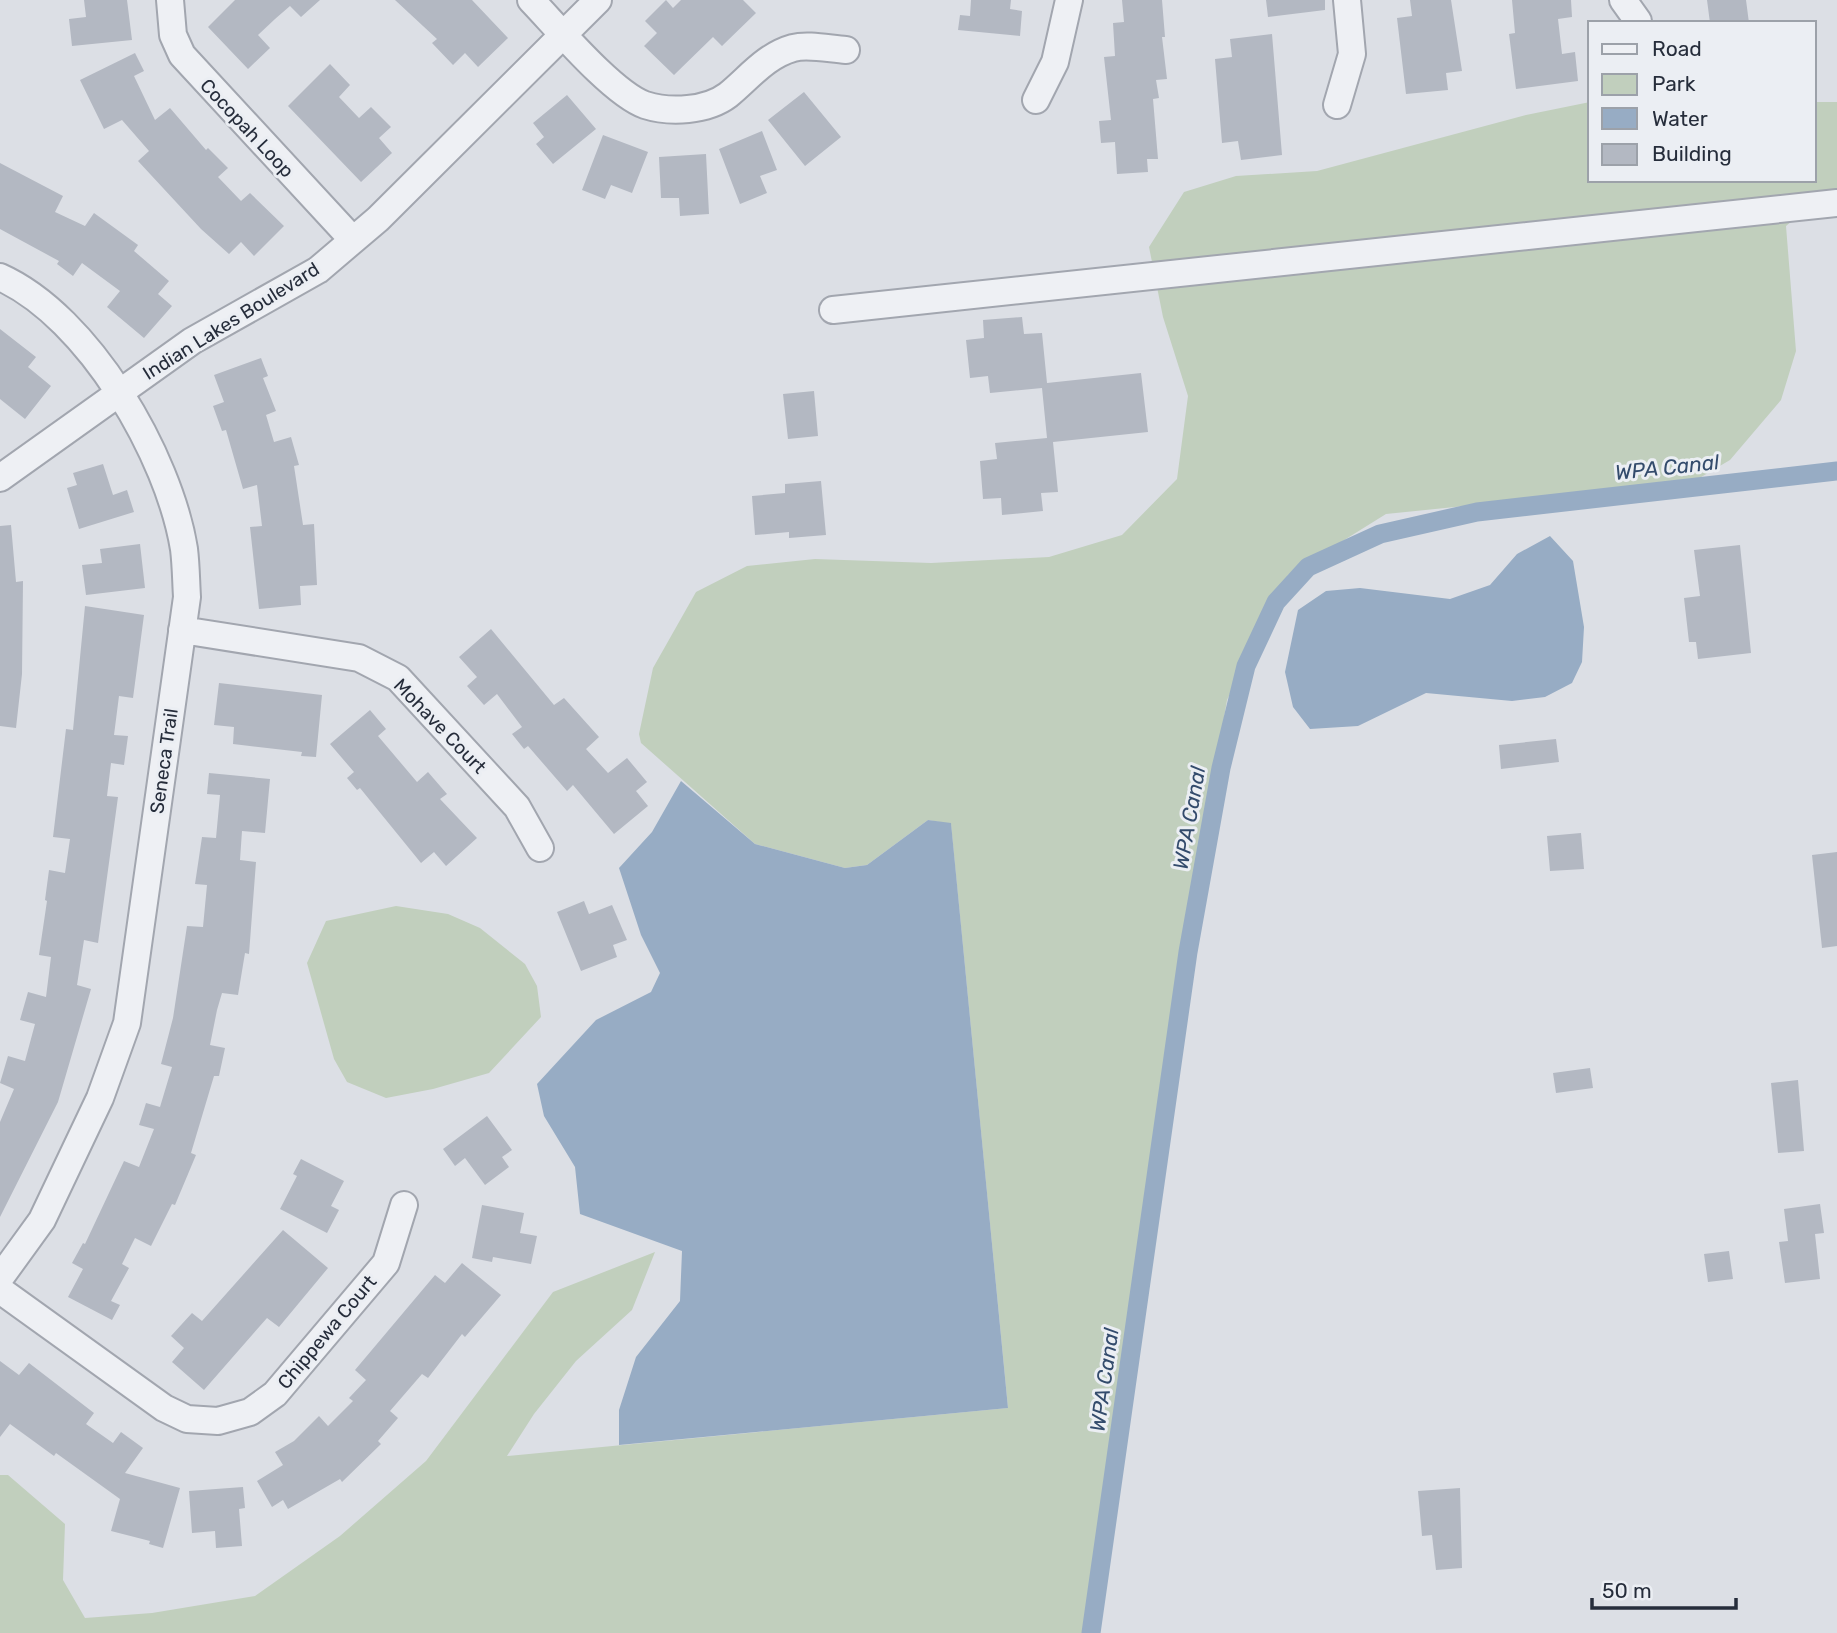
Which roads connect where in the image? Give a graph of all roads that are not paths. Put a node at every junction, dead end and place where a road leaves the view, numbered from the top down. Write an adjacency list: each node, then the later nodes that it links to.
1 (170, 0): 13 (street, Cocopah Loop)
2 (531, 0): 8 (street)
3 (598, 0): 8 (street, Indian Lakes Boulevard)
4 (1069, 0): 10 (street)
5 (1348, 0): 11 (street)
6 (1623, 0): 7 (street)
7 (1637, 21)
8 (564, 34): 9 (street); 13 (street, Indian Lakes Boulevard)
9 (846, 50)
10 (1036, 100)
11 (1337, 104)
12 (1837, 203): 15 (street)
13 (352, 240): 16 (street, Indian Lakes Boulevard)
14 (0, 277): 16 (street, Seneca Trail)
15 (833, 310)
16 (119, 392): 17 (street, Indian Lakes Boulevard); 18 (street, Seneca Trail)
17 (0, 478)
18 (182, 629): 19 (street, Mohave Court); 21 (street, Seneca Trail)
19 (540, 848)
20 (404, 1205): 22 (street, Chippewa Court)
21 (0, 1278)
22 (0, 1290)

